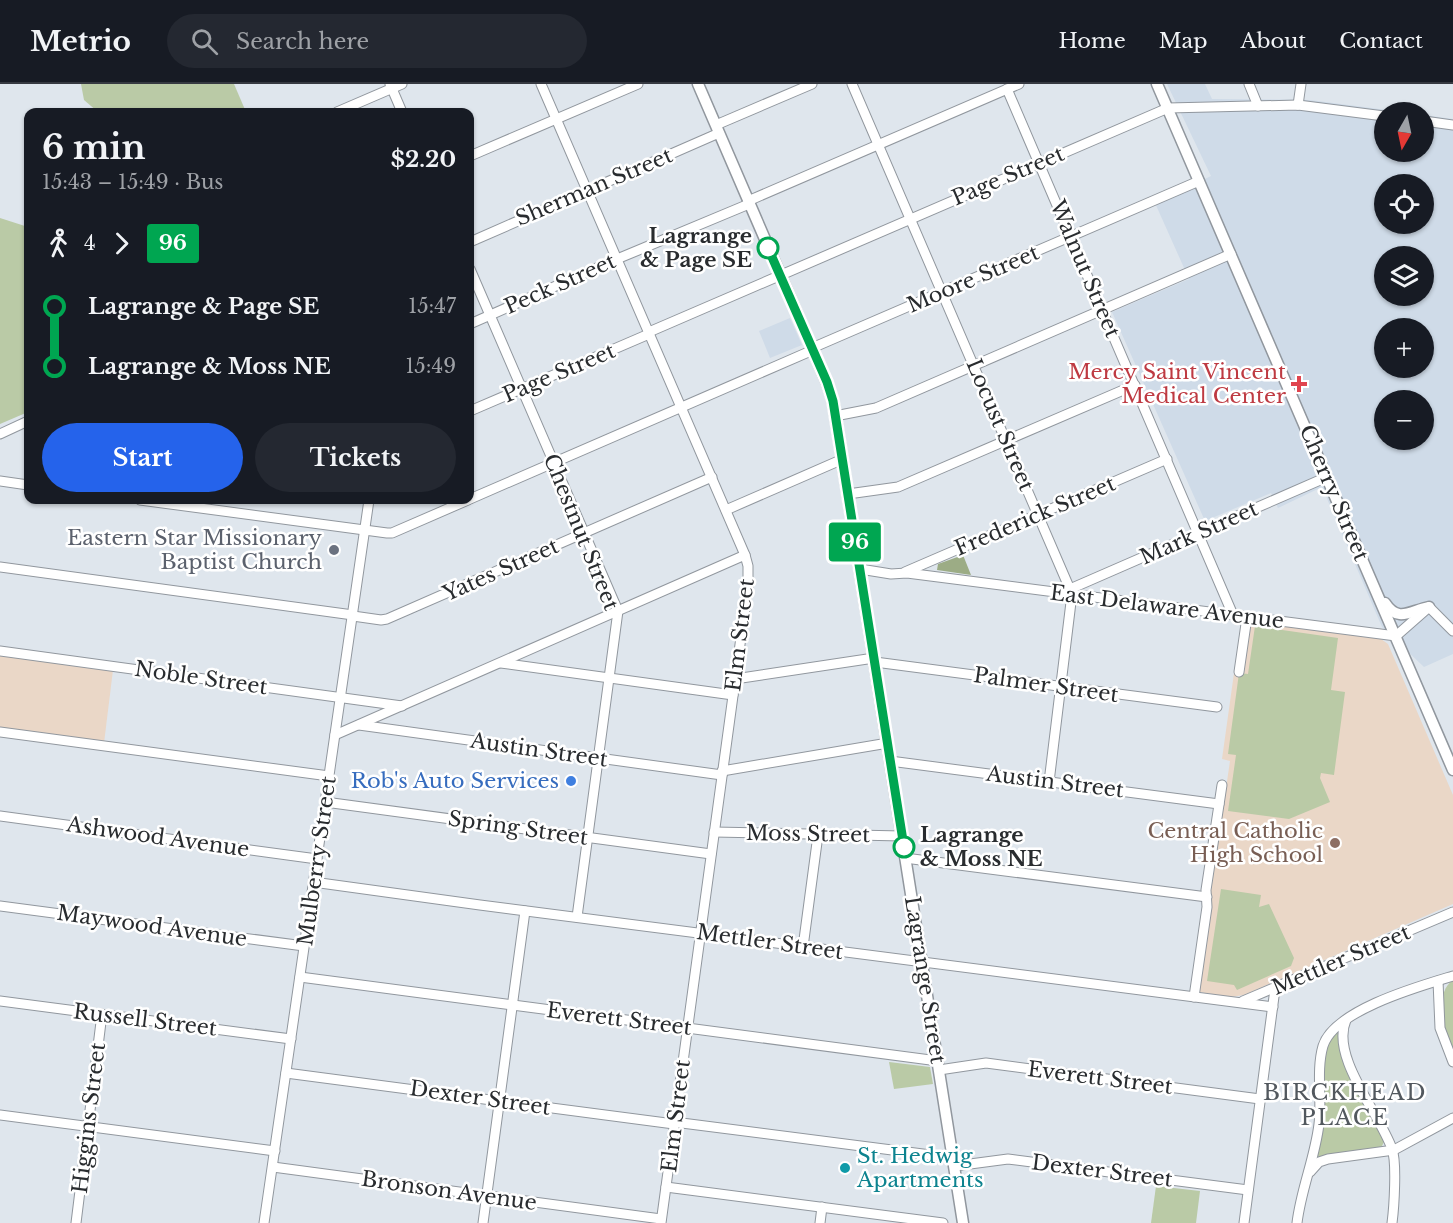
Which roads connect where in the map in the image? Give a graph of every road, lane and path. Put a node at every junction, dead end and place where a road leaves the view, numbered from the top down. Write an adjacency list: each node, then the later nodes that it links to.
1 (402, 84): 11 (street)
2 (541, 84): 19 (street, Elm Street)
3 (638, 84): 19 (street)
4 (698, 84): 22 (main road, Lagrange Street)
5 (812, 84): 22 (street, Sherman Street)
6 (852, 84): 23 (street, Locust Street)
7 (1019, 84): 12 (street, Peck Street)
8 (1157, 84): 17 (main road, Cherry Street)
9 (1249, 84): 14 (street)
10 (1301, 84): 13 (street)
11 (391, 86): 15 (street); 16 (street)
12 (1007, 89): 23 (street, Peck Street); 25 (street, Walnut Street)
13 (1298, 105): 14 (street, Page Street); 18 (street, Page Street)
14 (1258, 106): 17 (street, Page Street)
15 (345, 108)
16 (400, 108)
17 (1168, 108): 25 (street, Page Street); 26 (main road, Cherry Street)
18 (1374, 115)
19 (556, 118): 24 (street); 27 (street, Elm Street)
20 (1434, 122): 21 (street)
21 (1453, 125)
22 (718, 129): 27 (street, Sherman Street); 28 (main road, Lagrange Street)
23 (879, 144): 28 (street, Peck Street); 29 (street, Locust Street)
24 (474, 154)
25 (1039, 163): 29 (street, Page Street); 30 (street, Walnut Street)
26 (1199, 181): 30 (street, Moore Street); 32 (main road, Cherry Street)
27 (586, 190): 31 (street, Sherman Street); 33 (street, Elm Street)
28 (749, 202): 33 (street, Peck Street); 34 (main road, Lagrange Street)
29 (911, 218): 34 (street, Page Street); 36 (street, Locust Street)
30 (1071, 237): 36 (street, Moore Street); 37 (street, Walnut Street)
31 (474, 240)
32 (1231, 254): 37 (street); 55 (main road, Cherry Street)
33 (617, 259): 38 (street, Peck Street); 40 (street, Elm Street)
34 (780, 274): 40 (street, Page Street); 41 (main road, Lagrange Street)
35 (474, 277): 38 (street, Chestnut Street)
36 (943, 292): 41 (street, Moore Street); 42 (street, Locust Street)
37 (1103, 309): 42 (street); 43 (street, Walnut Street)
38 (490, 315): 39 (street, Peck Street); 44 (street, Chestnut Street)
39 (474, 322)
40 (649, 333): 44 (street, Page Street); 45 (street, Elm Street)
41 (812, 349): 45 (street, Moore Street); 47 (main road, Lagrange Street)
42 (974, 365): 47 (street); 50 (street, Locust Street)
43 (1135, 385): 50 (street); 52 (street, Walnut Street)
44 (521, 389): 46 (street, Page Street); 53 (street, Chestnut Street)
45 (682, 407): 53 (street, Moore Street); 54 (street, Elm Street)
46 (474, 409)
47 (836, 416): 51 (main road, Lagrange Street)
48 (24, 424): 49 (street)
49 (0, 434)
50 (1006, 440): 58 (street); 64 (street, Locust Street)
51 (843, 459): 58 (main road, Lagrange Street); 63 (street)
52 (1167, 459): 64 (street, Frederick Street); 67 (street, Walnut Street)
53 (553, 463): 59 (street, Moore Street); 66 (street, Chestnut Street)
54 (712, 477): 63 (street, Elm Street); 66 (street, Yates Street)
55 (1327, 477): 67 (street, Mark Street); 72 (main road, Cherry Street)
56 (0, 481): 57 (street)
57 (24, 484)
58 (848, 494): 70 (main road, Lagrange Street)
59 (474, 497)
60 (170, 504): 65 (street, Moore Street)
61 (368, 504): 65 (street, Mulberry Street)
62 (457, 504): 65 (street, Moore Street)
63 (726, 510): 68 (street, Elm Street)
64 (1039, 514): 71 (street, Frederick Street); 73 (street, Locust Street)
65 (365, 530): 76 (street, Mulberry Street)
66 (584, 534): 75 (street, Chestnut Street); 76 (street, Yates Street)
67 (1199, 534): 73 (street, Mark Street); 77 (street, Walnut Street)
68 (745, 555): 75 (street); 86 (street, Elm Street)
69 (0, 567): 76 (street, Yates Street)
70 (860, 570): 71 (street, East Delaware Avenue); 82 (main road, Lagrange Street)
71 (903, 573): 73 (street, East Delaware Avenue)
72 (1375, 588): 74 (main road); 80 (main road, Cherry Street)
73 (1071, 592): 77 (street, East Delaware Avenue); 87 (street, Locust Street)
74 (1429, 606): 79 (street); 80 (street)
75 (618, 611): 83 (street); 85 (street, Chestnut Street)
76 (353, 615): 89 (street, Mulberry Street)
77 (1233, 615): 78 (street, East Delaware Avenue)
78 (1247, 617): 80 (street, East Delaware Avenue); 84 (street)
79 (1453, 631)
80 (1396, 636): 98 (main road, Cherry Street)
81 (0, 651): 89 (street, Noble Street)
82 (874, 660): 86 (street, Palmer Street); 87 (street, Palmer Street); 95 (main road, Lagrange Street)
83 (498, 663): 85 (street); 90 (street)
84 (1239, 672)
85 (609, 678): 88 (street); 96 (street, Chestnut Street)
86 (735, 679): 88 (street, Elm Street)
87 (1061, 687): 91 (street, Palmer Street); 101 (street, Locust Street)
88 (733, 695): 99 (street, Elm Street)
89 (341, 697): 90 (street, Noble Street); 94 (street, Mulberry Street)
90 (402, 705): 92 (street)
91 (1217, 708)
92 (357, 725): 94 (street); 96 (street, Austin Street)
93 (0, 732): 100 (street)
94 (335, 735): 100 (street, Mulberry Street)
95 (888, 743): 97 (main road, Lagrange Street); 99 (street, Austin Street)
96 (598, 758): 99 (street, Austin Street); 109 (street, Chestnut Street)
97 (890, 761): 101 (street, Austin Street); 108 (main road, Lagrange Street)
98 (1452, 765)
99 (722, 773): 106 (street, Elm Street)
100 (329, 776): 103 (street, Mulberry Street)
101 (1049, 782): 104 (street, Austin Street)
102 (1222, 785): 104 (street)
103 (325, 802): 109 (street, Spring Street); 112 (street, Mulberry Street)
104 (1219, 804): 114 (street)
105 (0, 816): 112 (street, Ashwood Avenue)
106 (714, 832): 107 (street, Moss Street); 110 (street, Elm Street)
107 (818, 835): 108 (street, Moss Street); 121 (street)
108 (902, 836): 111 (main road, Lagrange Street)
109 (588, 837): 110 (street, Spring Street); 118 (street, Chestnut Street)
110 (711, 854): 119 (street, Elm Street)
111 (905, 858): 114 (street); 122 (main road, Lagrange Street)
112 (317, 859): 113 (street, Mulberry Street)
113 (314, 882): 116 (street, Mettler Street); 120 (street, Mulberry Street)
114 (1207, 897): 127 (street)
115 (0, 906): 120 (street, Maywood Avenue)
116 (525, 911): 118 (street, Mettler Street); 130 (street)
117 (1453, 912): 126 (street, Mettler Street)
118 (577, 917): 119 (street, Mettler Street)
119 (701, 932): 121 (street, Mettler Street); 134 (street, Elm Street)
120 (304, 946): 124 (street, Mulberry Street)
121 (803, 947): 122 (street, Mettler Street)
122 (922, 962): 127 (street, Mettler Street); 137 (main road, Lagrange Street)
123 (1453, 976): 125 (street)
124 (300, 978): 130 (street, Everett Street); 135 (street, Mulberry Street)
125 (1438, 981): 133 (street); 136 (street)
126 (1275, 989): 129 (street, Mettler Street); 131 (street)
127 (1194, 997): 129 (street, Mettler Street)
128 (0, 1001): 132 (street, Russell Street)
129 (1227, 1001): 131 (street, Mettler Street)
130 (512, 1006): 134 (street, Everett Street); 140 (street)
131 (1273, 1007): 139 (street)
132 (102, 1014): 135 (street, Russell Street); 144 (street, Higgins Street)
133 (1346, 1020): 145 (street); 149 (street)
134 (687, 1028): 137 (street, Everett Street); 143 (street, Elm Street)
135 (291, 1039): 138 (street, Mulberry Street)
136 (1453, 1062)
137 (938, 1066): 139 (street, Everett Street); 147 (main road, Lagrange Street)
138 (286, 1073): 140 (street, Dexter Street); 146 (street, Mulberry Street)
139 (1260, 1099): 151 (street)
140 (499, 1101): 143 (street, Dexter Street); 152 (street)
141 (0, 1115): 144 (street)
142 (1453, 1118): 145 (street)
143 (674, 1123): 147 (street, Dexter Street); 150 (street, Elm Street)
144 (88, 1127): 146 (street); 155 (street, Higgins Street)
145 (1393, 1150): 149 (street); 163 (street)
146 (274, 1151): 148 (street, Mulberry Street)
147 (954, 1162): 151 (street, Dexter Street); 160 (main road, Lagrange Street)
148 (273, 1167): 152 (street, Bronson Avenue); 156 (street, Mulberry Street)
149 (1306, 1179): 162 (street)
150 (666, 1187): 153 (street); 154 (street, Elm Street)
151 (1248, 1190): 161 (street)
152 (486, 1196): 154 (street, Bronson Avenue); 157 (street)
153 (822, 1208): 158 (street); 159 (street)
154 (661, 1221)
155 (76, 1223)
156 (264, 1223)
157 (483, 1223)
158 (820, 1223)
159 (943, 1223)
160 (963, 1223)
161 (1244, 1223)
162 (1297, 1223)
163 (1392, 1223)

